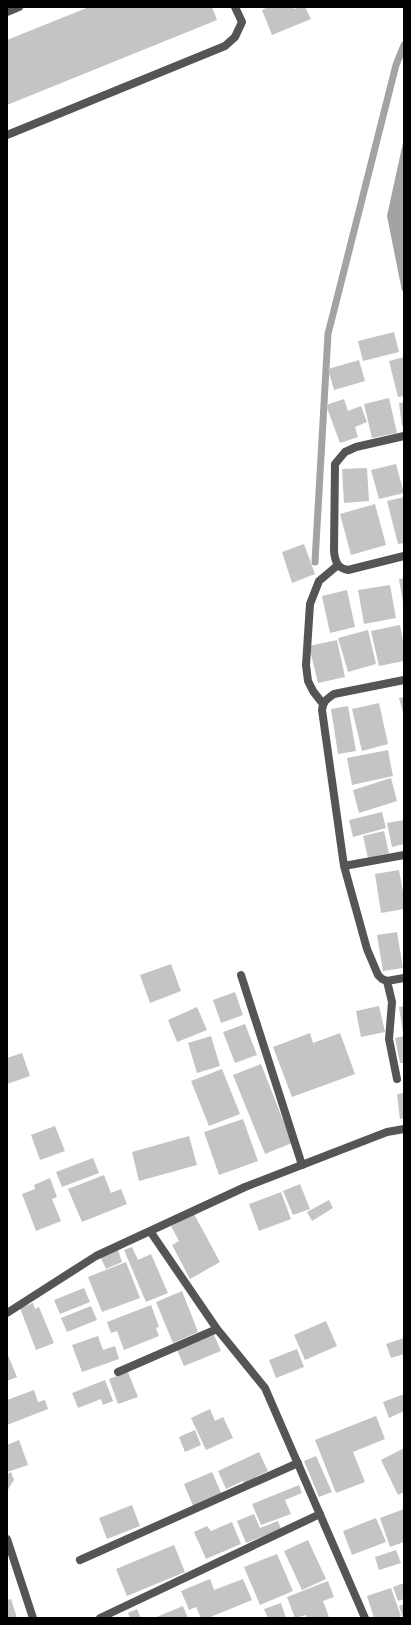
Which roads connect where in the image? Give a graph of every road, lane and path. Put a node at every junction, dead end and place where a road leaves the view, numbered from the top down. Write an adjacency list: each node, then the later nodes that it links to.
1 (19, 7): 3 (street)
2 (235, 7): 4 (street)
3 (7, 12)
4 (7, 134)
5 (404, 436): 7 (street)
6 (404, 556): 7 (street)
7 (338, 565): 9 (street)
8 (404, 680): 9 (street)
9 (323, 704): 11 (street)
10 (404, 855): 11 (street)
11 (344, 866): 14 (street)
12 (241, 975): 17 (street)
13 (404, 978): 14 (street)
14 (387, 981): 15 (street)
15 (397, 1079)
16 (404, 1129): 17 (street)
17 (302, 1164): 18 (street)
18 (150, 1231): 19 (street); 20 (street)
19 (7, 1314)
20 (217, 1329): 21 (street); 22 (street)
21 (118, 1372)
22 (298, 1463): 23 (street); 25 (street)
23 (320, 1514): 27 (street); 28 (street)
24 (7, 1539): 26 (street)
25 (80, 1560)
26 (33, 1618)
27 (100, 1618)
28 (365, 1618)

